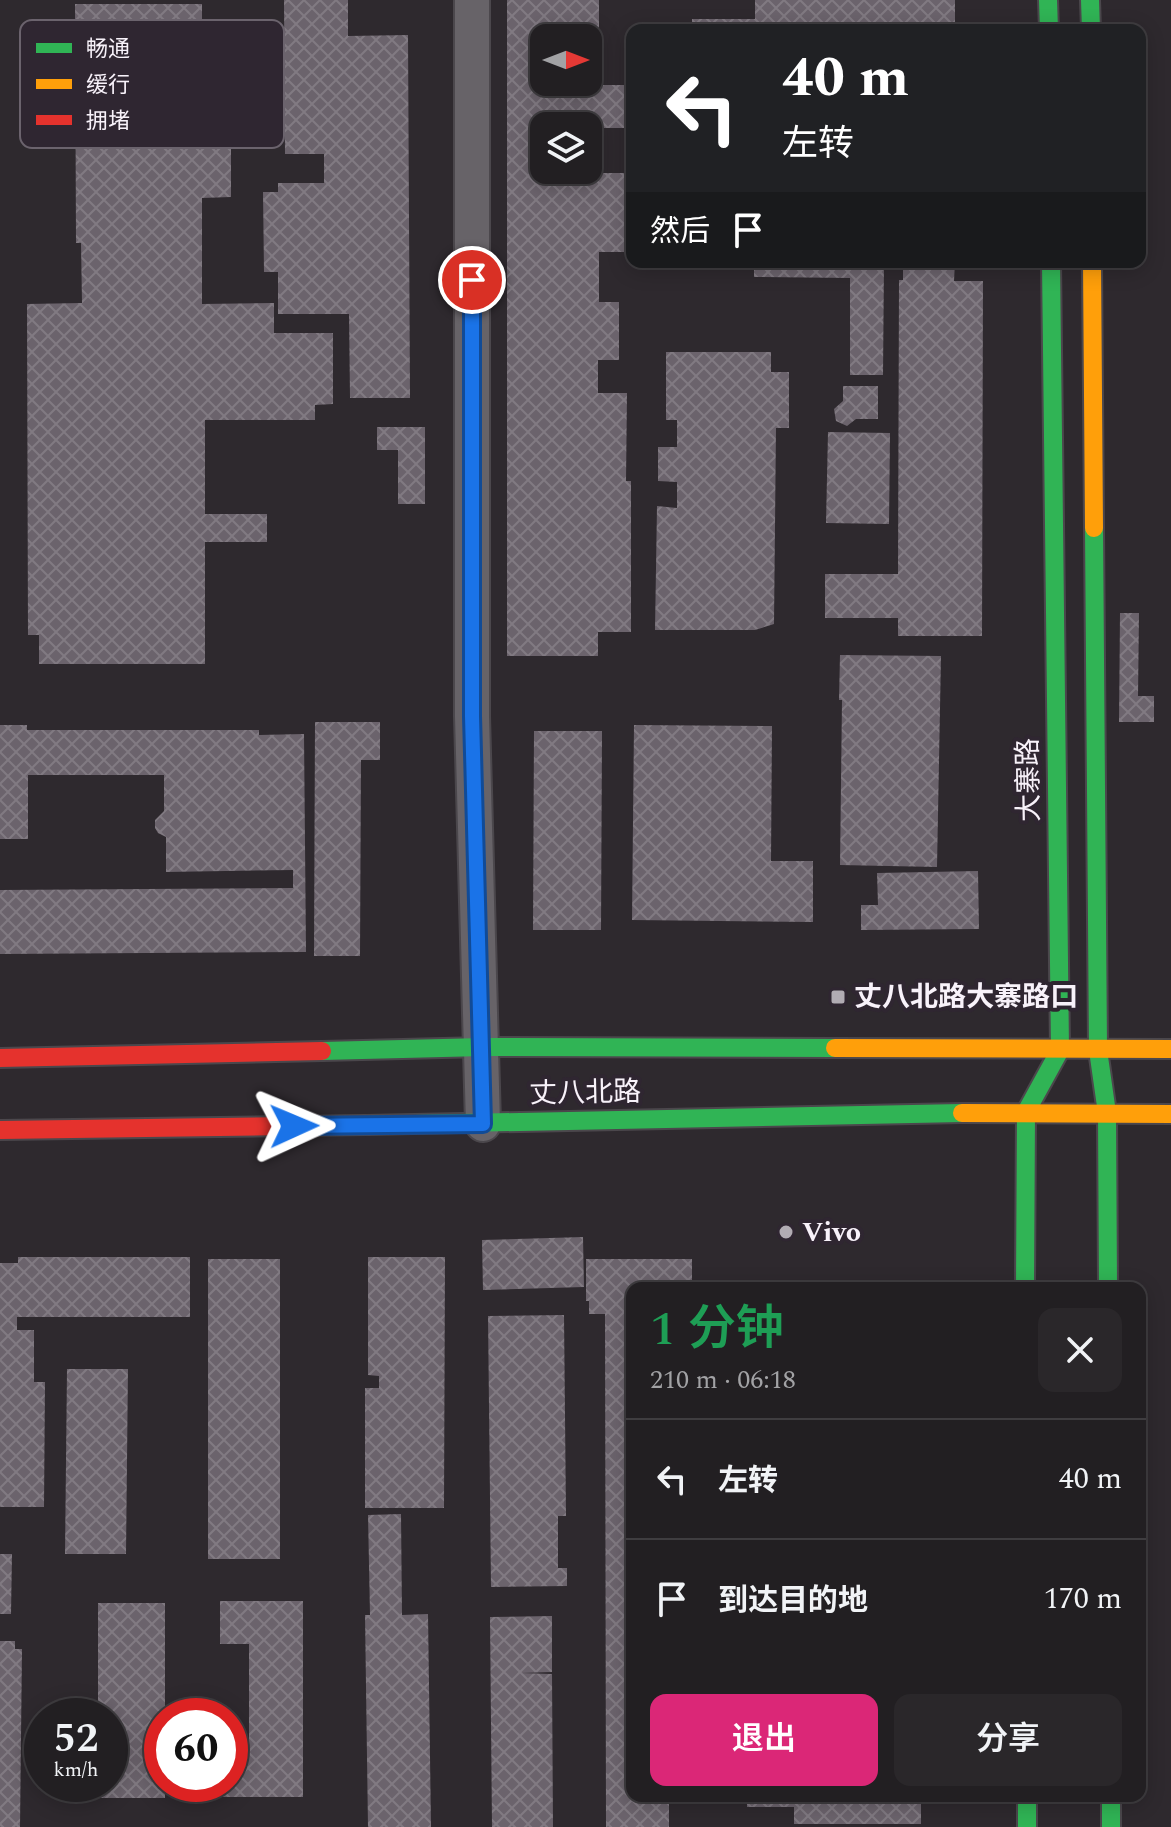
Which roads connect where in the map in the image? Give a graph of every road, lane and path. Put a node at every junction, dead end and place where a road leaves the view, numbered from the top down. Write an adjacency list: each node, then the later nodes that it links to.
1 (472, 0): 8 (street)
2 (1048, 0): 4 (main road)
3 (1090, 0): 5 (main road)
4 (1049, 24)
5 (1091, 24)
6 (1051, 268): 10 (main road, 大寨路)
7 (1092, 268): 11 (main road)
8 (483, 1047): 10 (main road, 丈八北路); 12 (main road, 丈八北路); 16 (street)
9 (1171, 1049): 11 (main road, 丈八北路)
10 (1060, 1050): 11 (main road, 丈八北路); 13 (main road, 大寨路)
11 (1098, 1050): 14 (main road)
12 (0, 1058)
13 (1026, 1112): 14 (main road, 丈八北路); 16 (main road, 丈八北路); 18 (main road, 大寨路)
14 (1107, 1113): 15 (main road, 丈八北路); 19 (main road)
15 (1171, 1114)
16 (483, 1124): 17 (main road, 丈八北路)
17 (0, 1130)
18 (1025, 1282)
19 (1108, 1282)
20 (1027, 1802): 22 (main road)
21 (1111, 1802): 23 (main road)
22 (1027, 1827)
23 (1111, 1827)

